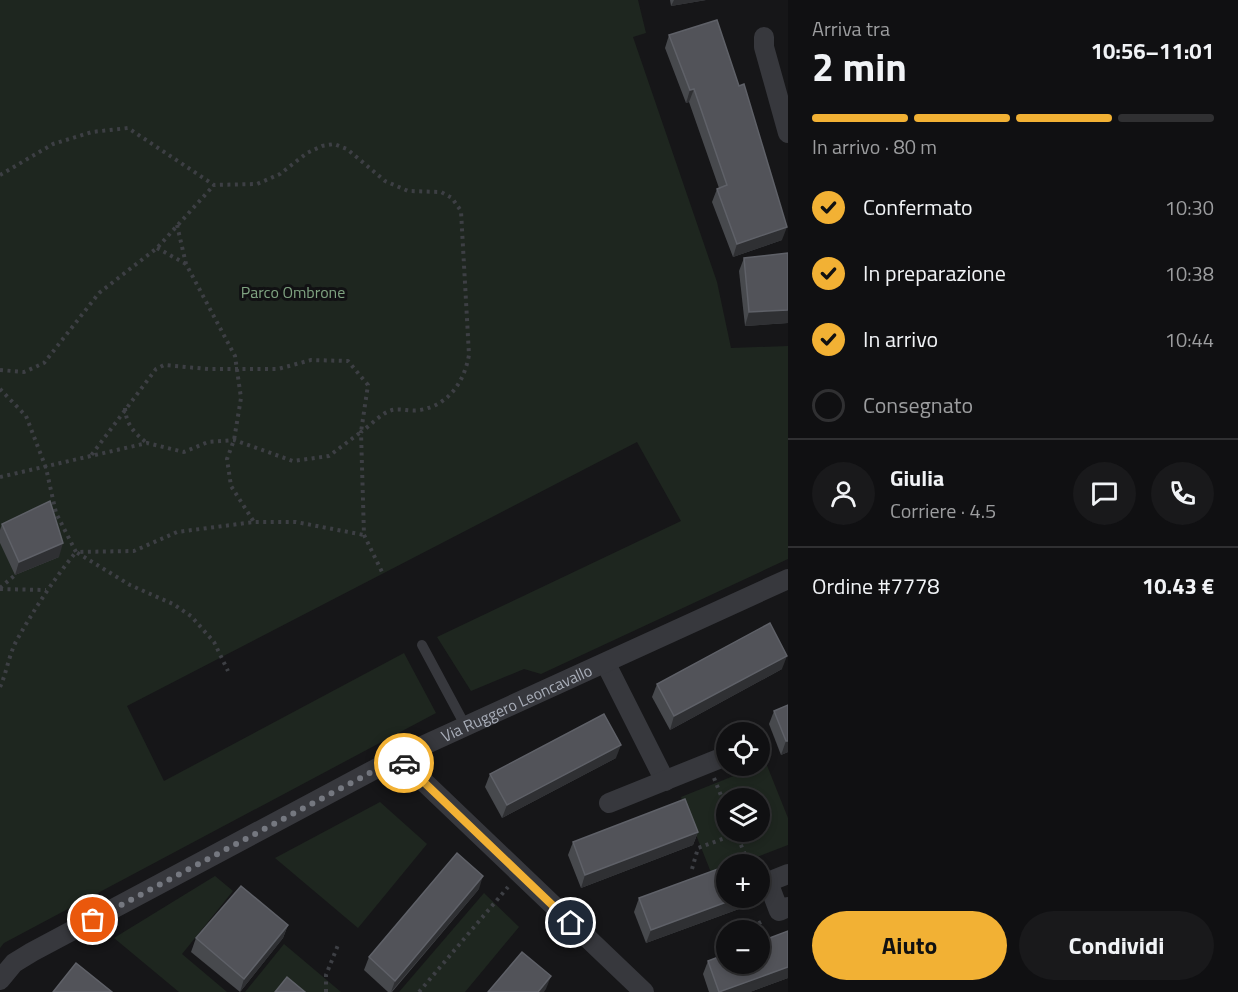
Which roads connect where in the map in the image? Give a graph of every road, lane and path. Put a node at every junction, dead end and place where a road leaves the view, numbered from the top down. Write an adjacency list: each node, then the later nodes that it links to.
1 (764, 37): 2 (street)
2 (788, 133)
3 (0, 175): 4 (path)
4 (214, 185): 5 (path); 12 (path)
5 (177, 225): 6 (path); 7 (path)
6 (157, 248): 7 (path); 9 (path)
7 (186, 264): 8 (path)
8 (238, 367): 11 (path); 12 (path); 13 (path)
9 (0, 370)
10 (0, 388): 16 (path)
11 (125, 407): 14 (path); 15 (path)
12 (362, 432): 13 (path); 19 (path)
13 (234, 440): 14 (path); 18 (path)
14 (147, 443): 15 (path)
15 (90, 457): 16 (path)
16 (46, 468): 17 (path); 20 (path)
17 (0, 477)
18 (254, 522): 19 (path); 20 (path)
19 (363, 535): 21 (path)
20 (76, 552): 25 (path); 28 (path)
21 (382, 574)
22 (15, 575): 24 (path)
23 (788, 579): 27 (street, Via Ruggero Leoncavallo)
24 (0, 588): 25 (path)
25 (46, 590): 29 (path)
26 (422, 645): 30 (lane)
27 (606, 664): 30 (street, Via Ruggero Leoncavallo); 34 (street)
28 (228, 671)
29 (0, 687)
30 (466, 727): 31 (street, Via Ruggero Leoncavallo)
31 (398, 758): 39 (street); 43 (street, Via Ruggero Leoncavallo)
32 (716, 760): 33 (street)
33 (708, 763): 34 (street); 35 (path)
34 (665, 781): 36 (street)
35 (718, 788)
36 (609, 803)
37 (716, 840): 38 (path)
38 (692, 869)
39 (519, 873): 45 (path); 46 (street)
40 (788, 874): 41 (street)
41 (788, 907)
42 (338, 945): 44 (path)
43 (0, 980)
44 (326, 992)
45 (419, 992)
46 (644, 992)

